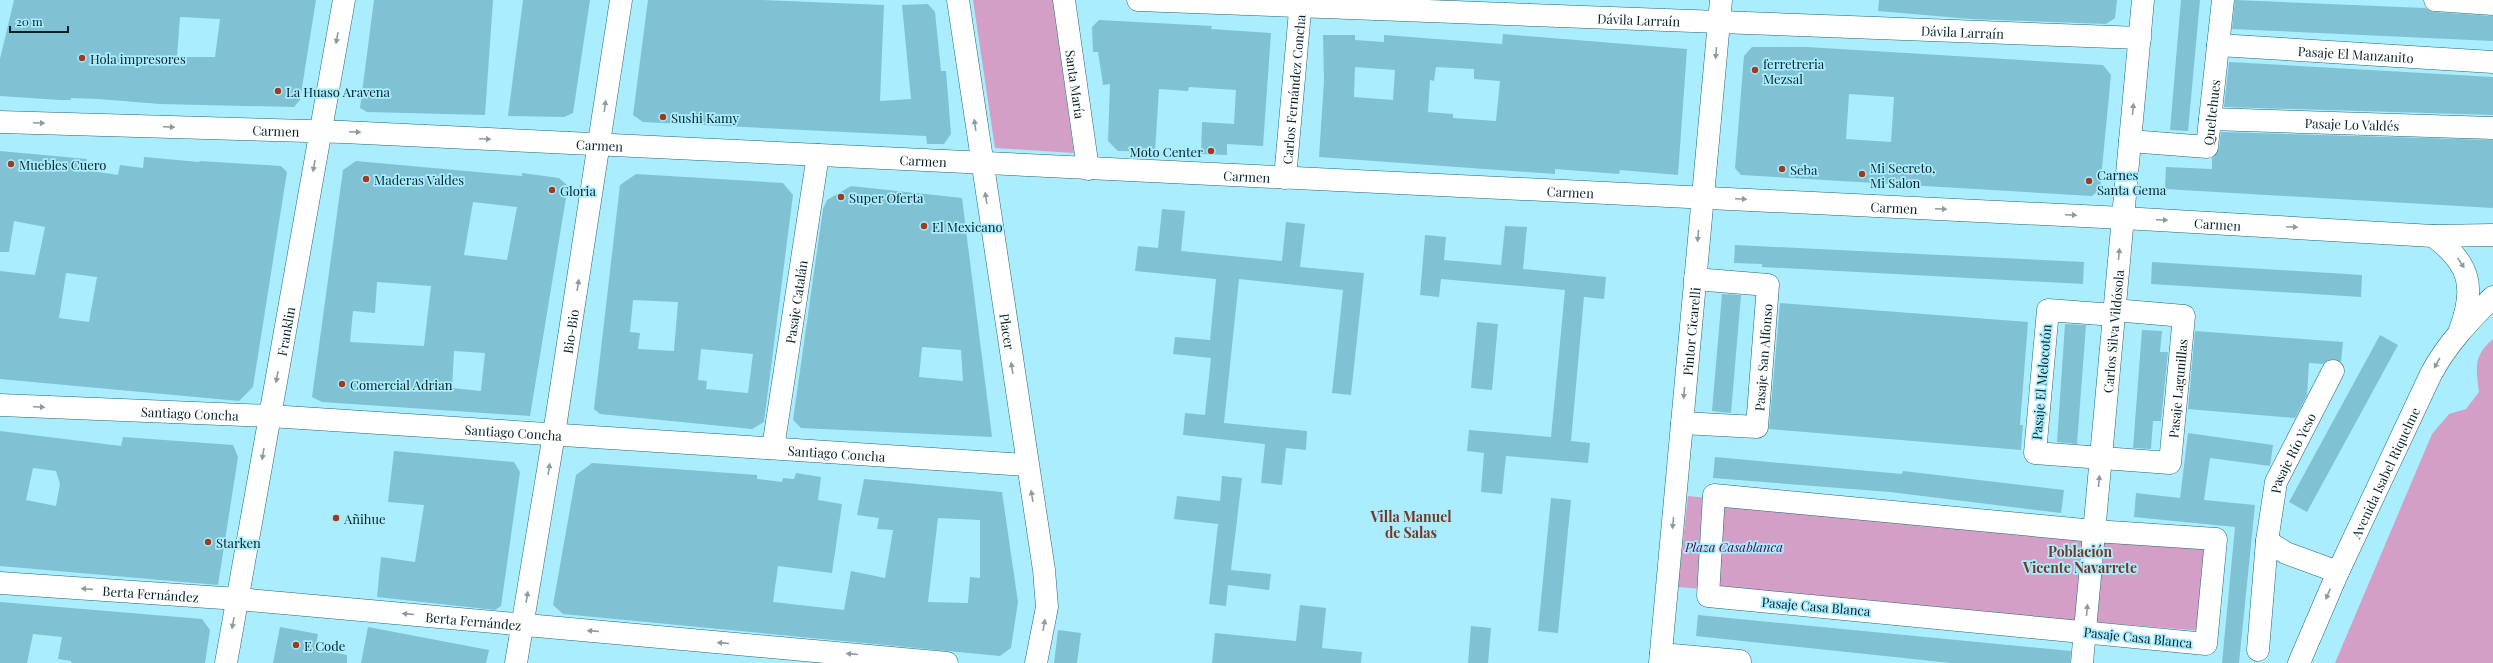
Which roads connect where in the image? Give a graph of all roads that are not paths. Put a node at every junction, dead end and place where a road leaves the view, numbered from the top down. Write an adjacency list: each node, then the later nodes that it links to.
1 (344, 0): 19 (street, Franklin, one-way to 19)
2 (621, 0): 21 (street, Bio-Bio, one-way to 2)
3 (958, 0): 23 (street, Placer, one-way to 3)
4 (1064, 0): 24 (street, Santa María)
5 (1138, 0): 10 (street, Dávila Larraín)
6 (1721, 0): 12 (street, Pintor Cicarelli)
7 (2143, 0): 13 (street, Carlos Silva Vildósola)
8 (2222, 0): 14 (street, Queltehues)
9 (2435, 0): 11 (street)
10 (1301, 3): 12 (street, Dávila Larraín); 25 (street, Carlos Fernández Concha)
11 (2493, 4)
12 (1718, 23): 13 (street, Dávila Larraín); 26 (street, Pintor Cicarelli, one-way to 26)
13 (2140, 38): 20 (street, Carlos Silva Vildósola, one-way to 13)
14 (2218, 45): 15 (street, Pasaje El Manzanito); 16 (street, Queltehues)
15 (2493, 62)
16 (2210, 119): 18 (street, Pasaje Lo Valdés); 20 (street, Queltehues)
17 (0, 122): 19 (street, Carmen, one-way to 19)
18 (2493, 128)
19 (321, 131): 21 (street, Carmen, one-way to 21); 36 (street, Franklin, one-way to 36)
20 (2130, 141): 27 (street, Carlos Silva Vildósola)
21 (600, 144): 22 (street, Carmen); 38 (street, Bio-Bio, one-way to 21)
22 (818, 155): 23 (street, Carmen); 39 (street, Pasaje Catalán)
23 (981, 163): 24 (street, Carmen); 41 (street, Placer, one-way to 23)
24 (1088, 169): 25 (street, Carmen)
25 (1285, 178): 26 (street, Carmen)
26 (1702, 197): 27 (street, Carmen, one-way to 27); 30 (street, Pintor Cicarelli, one-way to 30)
27 (2123, 218): 29 (street, Carmen, one-way to 29); 32 (street, Carlos Silva Vildósola, one-way to 27)
28 (2493, 235): 29 (street, Carmen)
29 (2433, 236): 33 (street, one-way to 33)
30 (1694, 278): 37 (street, Pintor Cicarelli, one-way to 37); 37 (street, Pasaje San Alfonso)
31 (2493, 298): 33 (street, Avenida Isabel Riquelme)
32 (2114, 313): 40 (street, Carlos Silva Vildósola); 40 (street, Pasaje El Melocotón); 40 (street, Pasaje Lagunillas)
33 (2460, 331): 44 (street, Avenida Isabel Riquelme, one-way to 44)
34 (2333, 371): 43 (street, Pasaje Río Yeso)
35 (0, 405): 36 (street, Santiago Concha, one-way to 36)
36 (270, 416): 38 (street, Santiago Concha); 46 (street, Franklin, one-way to 46)
37 (1682, 424): 50 (street, Pintor Cicarelli, one-way to 50)
38 (554, 434): 39 (street, Santiago Concha); 47 (street, Bio-Bio, one-way to 38)
39 (774, 448): 41 (street, Santiago Concha)
40 (2101, 458): 42 (street, Carlos Silva Vildósola, one-way to 40)
41 (1027, 465): 54 (street, Placer, one-way to 41)
42 (2094, 531): 48 (street, Carlos Silva Vildósola, one-way to 42); 48 (street, Pasaje Casa Blanca); 48 (street, Pasaje Casa Blanca)
43 (2267, 541): 44 (street); 49 (street, Pasaje Río Yeso)
44 (2338, 572): 57 (street, Avenida Isabel Riquelme, one-way to 57)
45 (0, 583): 46 (street, Berta Fernández, one-way to 45)
46 (238, 599): 47 (street, Berta Fernández, one-way to 46); 51 (street, Franklin, one-way to 51)
47 (523, 625): 52 (street, Bio-Bio); 53 (street, Berta Fernández, one-way to 47)
48 (2085, 632): 56 (street, Carlos Silva Vildósola)
49 (2258, 650)
50 (1660, 658): 55 (street)
51 (226, 663)
52 (516, 663)
53 (947, 663)
54 (1036, 663)
55 (1740, 663)
56 (2082, 663)
57 (2300, 663)

